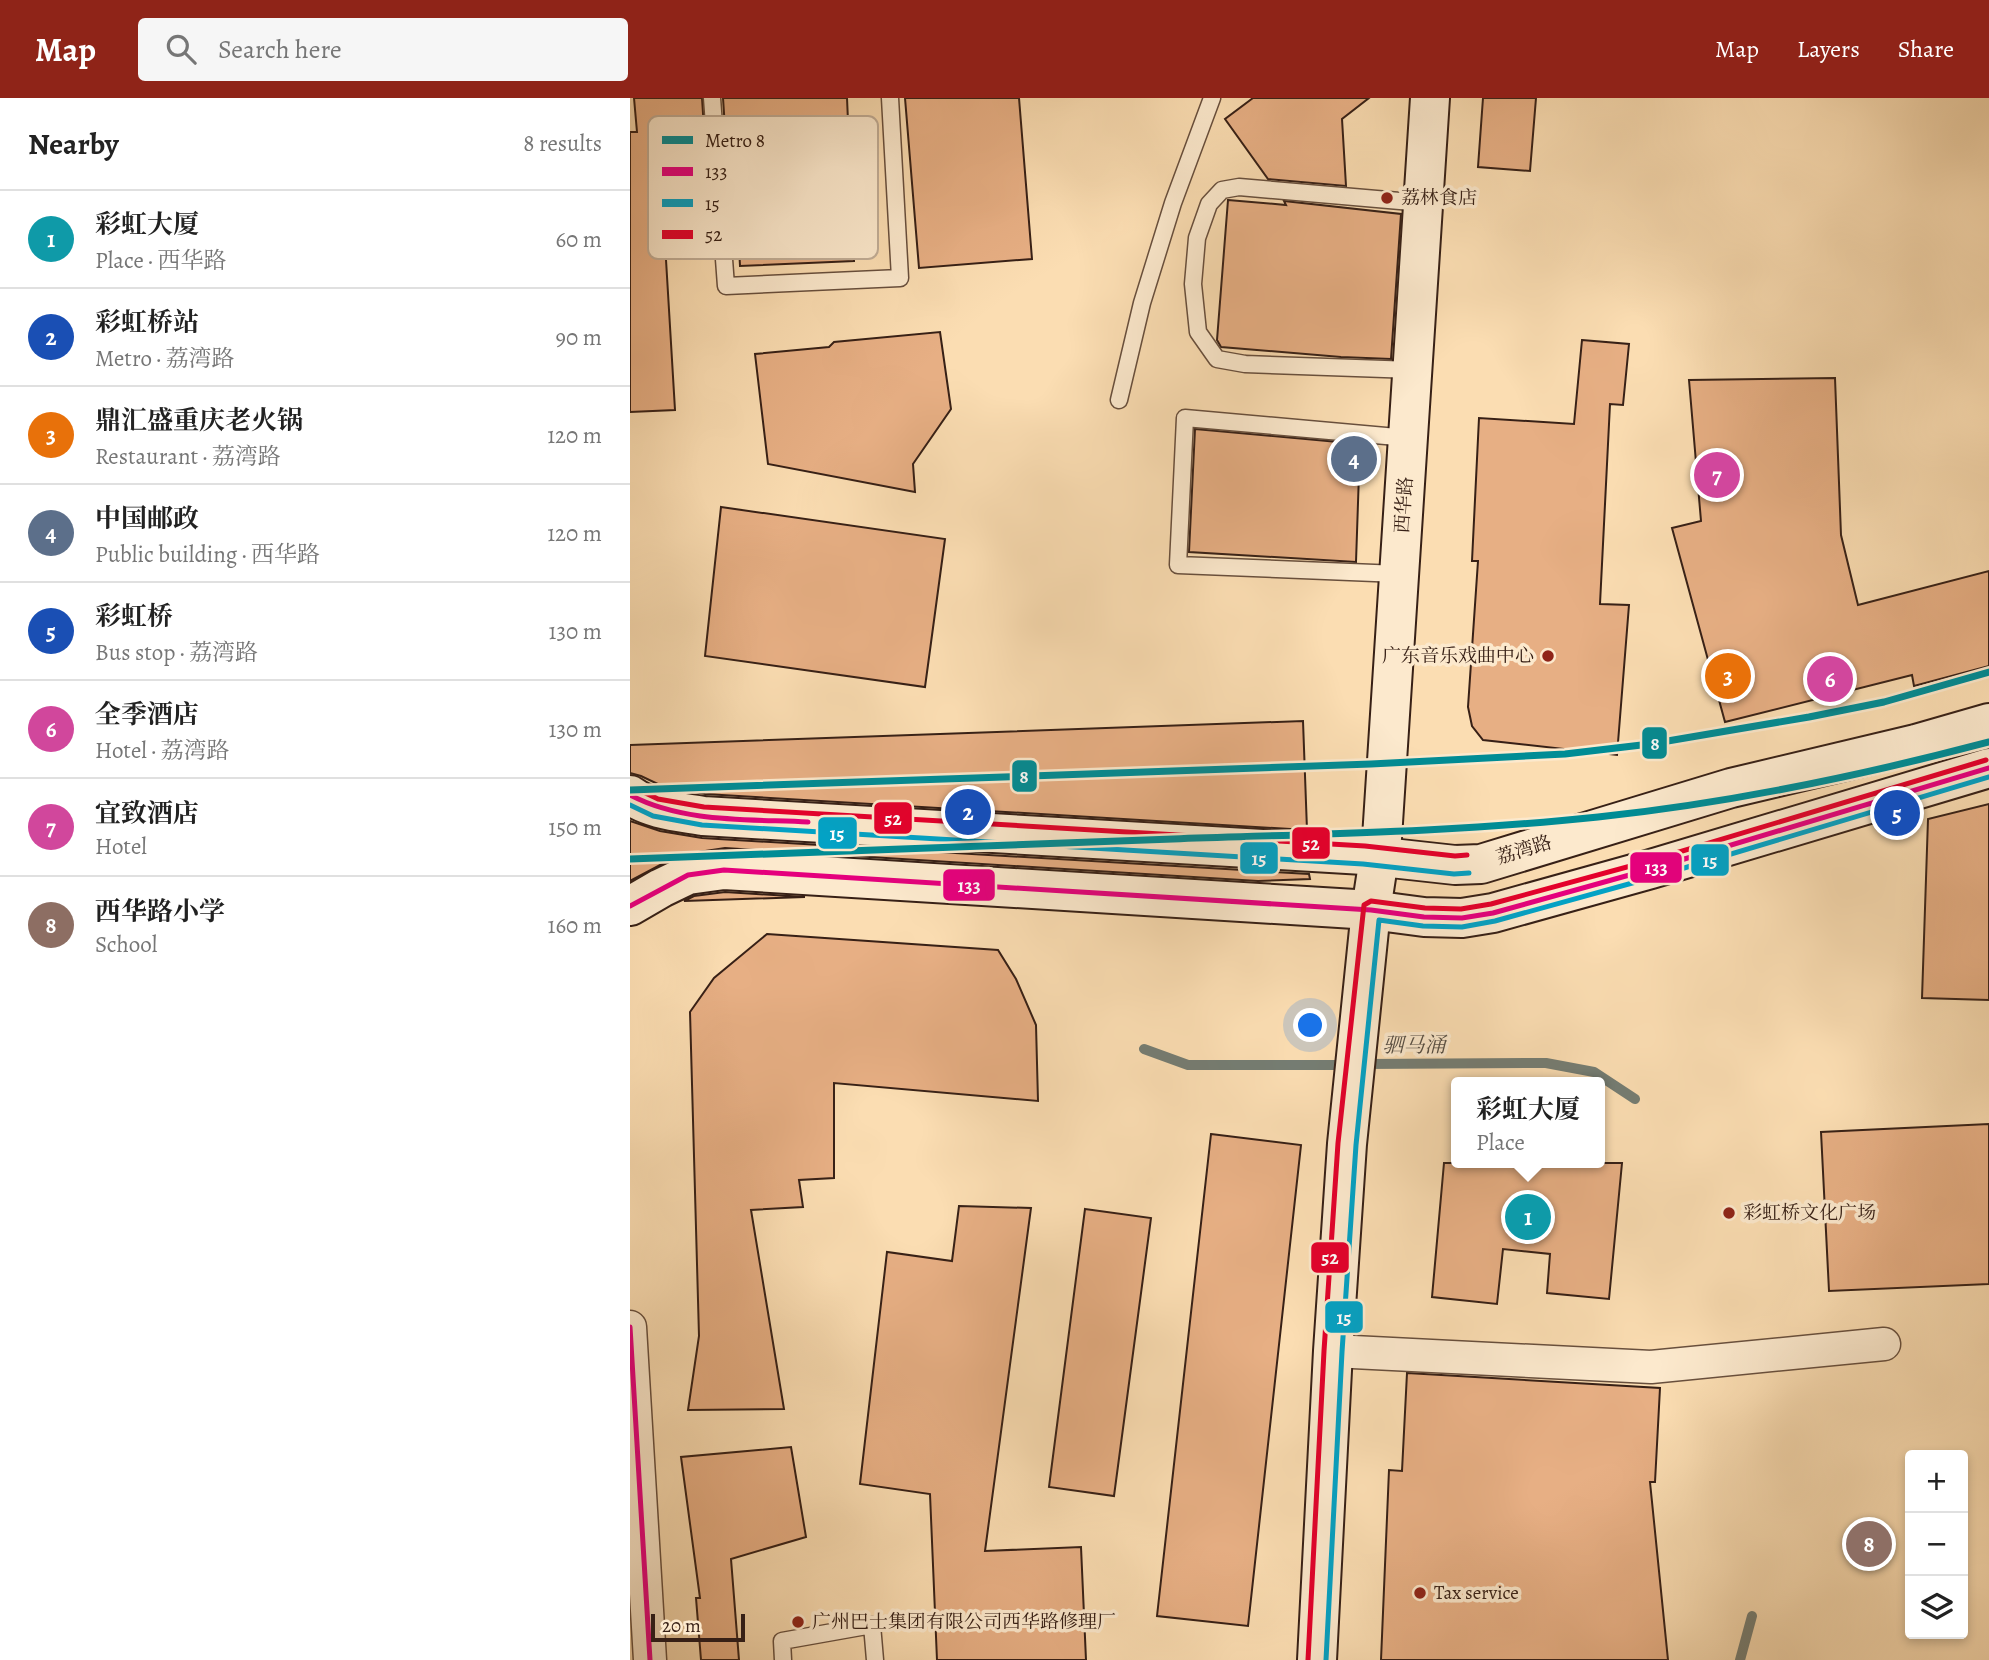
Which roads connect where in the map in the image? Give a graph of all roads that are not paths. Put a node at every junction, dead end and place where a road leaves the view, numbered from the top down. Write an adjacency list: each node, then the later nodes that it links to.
1 (712, 98): 5 (lane)
2 (890, 98): 7 (lane)
3 (1212, 98): 9 (lane)
4 (1430, 98): 6 (main road, 西华路)
5 (713, 116)
6 (1423, 203): 8 (main road, 西华路); 8 (lane)
7 (724, 259)
8 (1412, 370): 10 (main road, 西华路)
9 (1119, 400)
10 (1408, 438): 11 (main road, 西华路); 11 (lane)
11 (1399, 574): 15 (main road, 西华路)
12 (1989, 723): 16 (main road, 荔湾路)
13 (1989, 768): 19 (main road)
14 (630, 795): 15 (main road, 荔湾路)
15 (1381, 856): 16 (main road, 荔湾路); 18 (main road, 西华路)
16 (1481, 864): 19 (main road)
17 (630, 906): 18 (main road)
18 (1371, 911): 19 (main road); 22 (main road, 西华路)
19 (1493, 914)
20 (630, 1327): 23 (street)
21 (1884, 1344): 22 (street)
22 (1333, 1351): 26 (main road)
23 (650, 1660)
24 (783, 1660): 25 (lane)
25 (875, 1660)
26 (1317, 1660)

